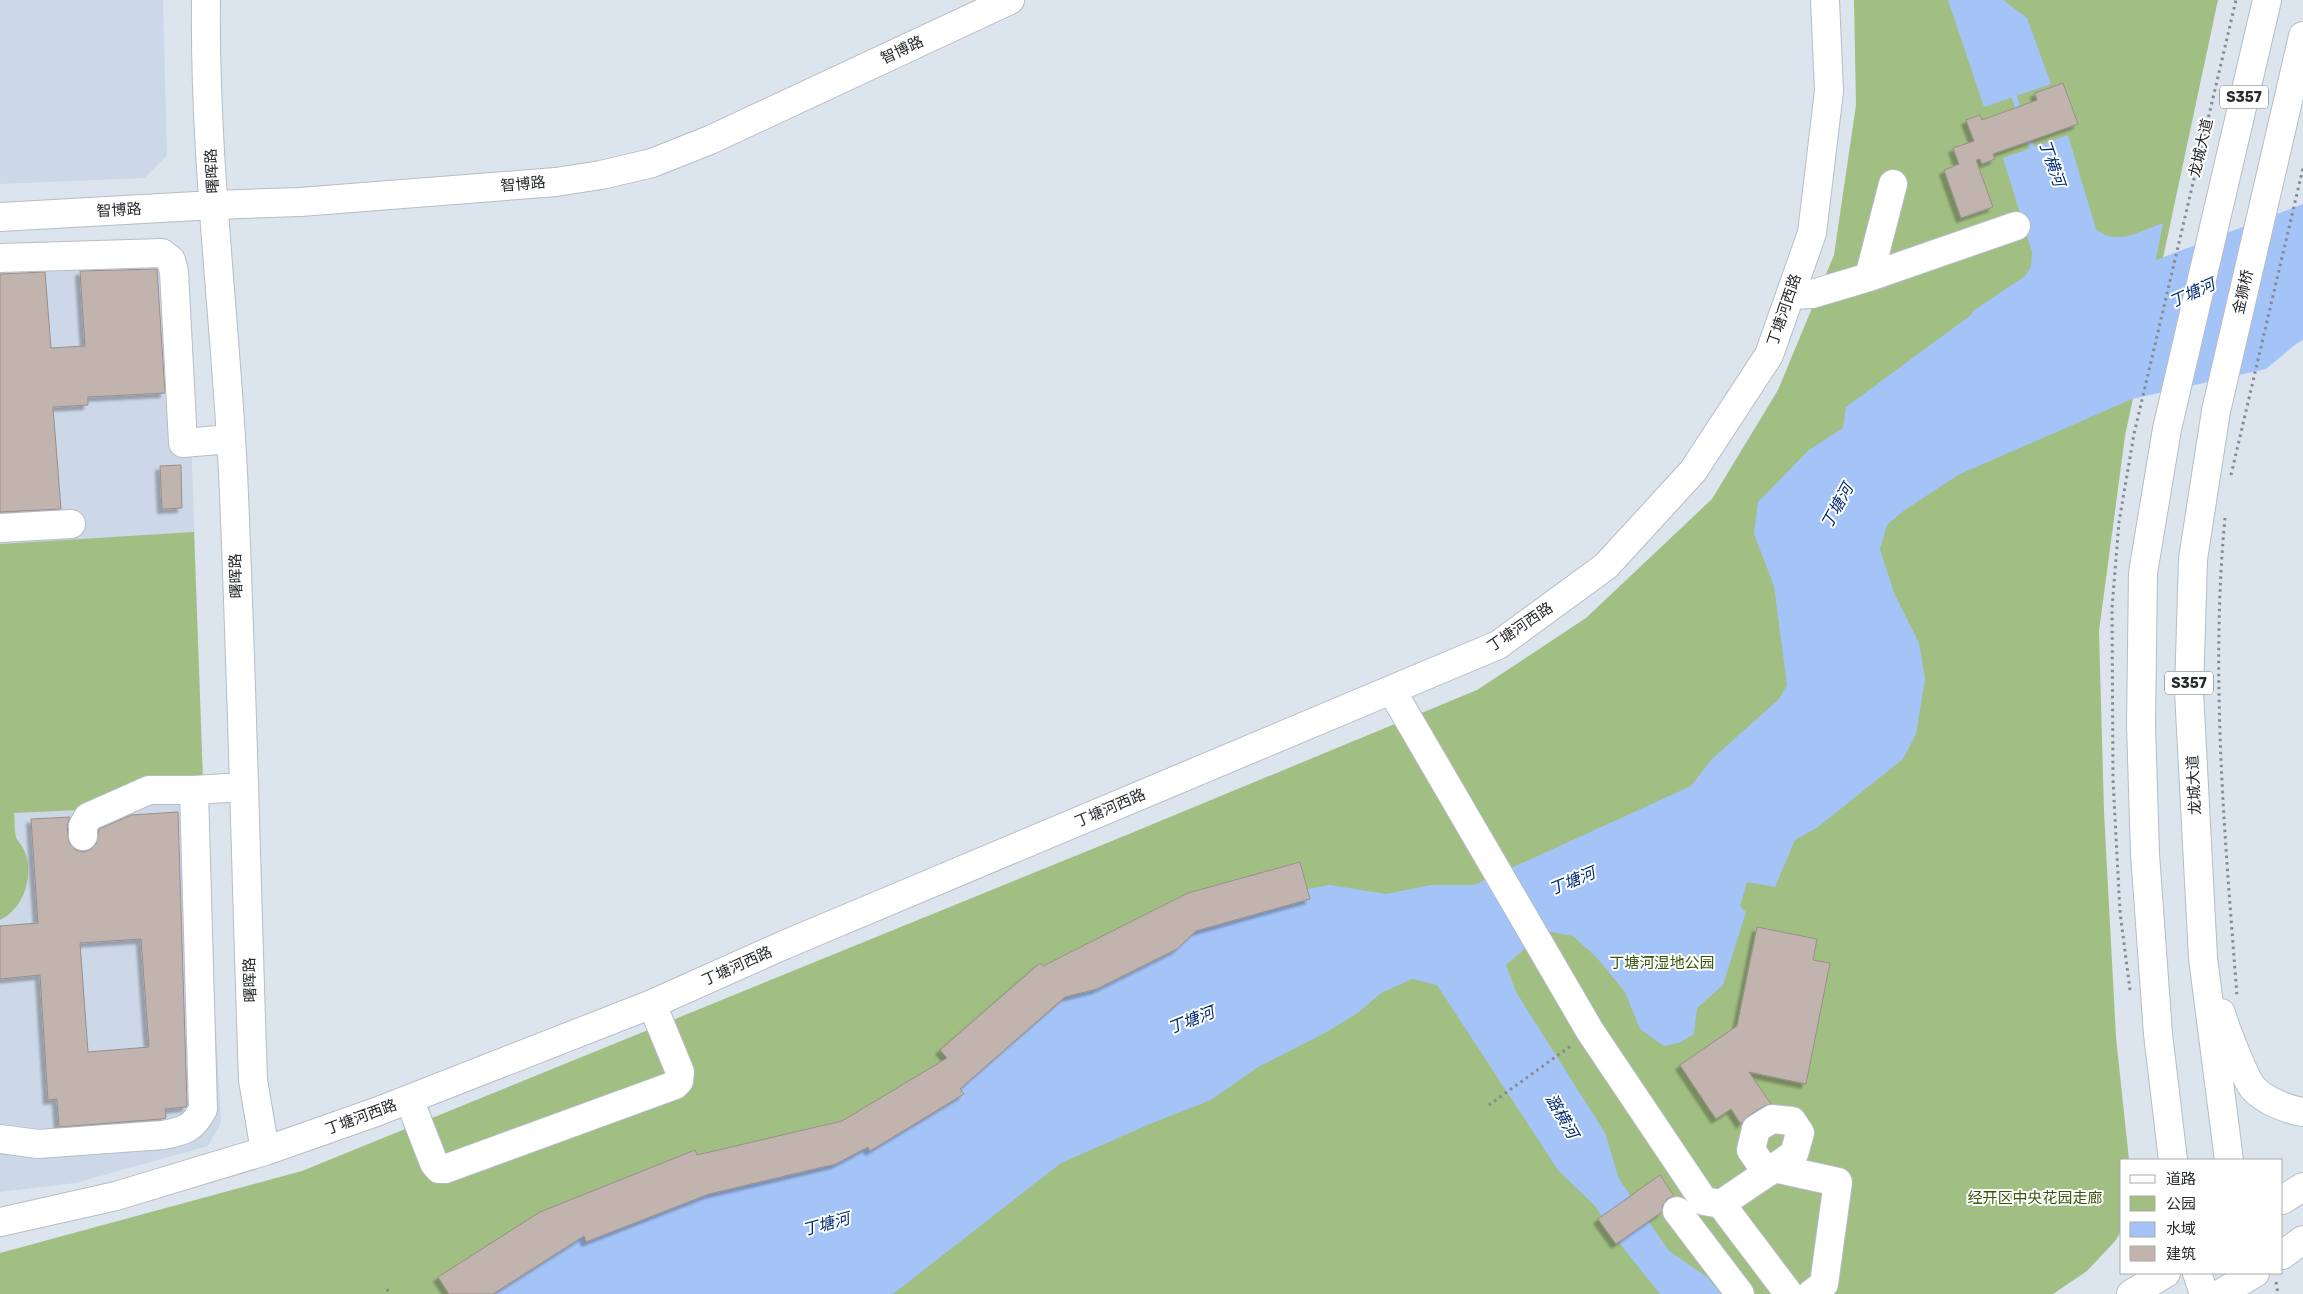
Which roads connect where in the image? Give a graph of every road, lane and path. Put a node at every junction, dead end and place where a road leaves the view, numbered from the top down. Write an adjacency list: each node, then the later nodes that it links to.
1 (206, 0): 9 (street, 曙晖路)
2 (1010, 0): 9 (street, 智博路)
3 (1825, 0): 14 (street, 丁塘河西路)
4 (2236, 0): 16 (path, 龙城大道)
5 (2267, 0): 35 (street, 龙城大道 / S357)
6 (2303, 36): 15 (street, 金狮桥 / S357)
7 (2303, 168): 18 (path)
8 (1892, 184): 13 (street)
9 (214, 205): 10 (street, 智博路); 17 (street, 曙晖路)
10 (0, 217)
11 (2016, 226): 13 (street)
12 (0, 258): 17 (street)
13 (1868, 277): 14 (street)
14 (1790, 295): 22 (street, 丁塘河西路)
15 (2216, 411): 26 (street, 龙城大道 / S357)
16 (2134, 434)
17 (230, 439): 23 (street, 曙晖路)
18 (2229, 485)
19 (2225, 514): 27 (path)
20 (71, 524): 21 (street)
21 (0, 528)
22 (1392, 691): 28 (street, 丁塘河西路); 39 (street)
23 (243, 787): 24 (street); 34 (street, 曙晖路)
24 (194, 790): 25 (street); 33 (street)
25 (83, 836)
26 (2203, 958): 32 (street); 36 (street, 龙城大道 / S357)
27 (2237, 997)
28 (652, 1004): 30 (street, 丁塘河西路); 30 (street)
29 (1562, 1052): 31 (path)
30 (409, 1099): 34 (street, 丁塘河西路)
31 (1490, 1105)
32 (2303, 1112)
33 (0, 1138)
34 (265, 1151): 41 (street, 丁塘河西路)
35 (2173, 1159)
36 (2229, 1159)
37 (2303, 1187): 38 (street)
38 (2283, 1199)
39 (1721, 1204): 50 (street); 51 (street)
40 (1678, 1211): 49 (street)
41 (0, 1222)
42 (2303, 1240): 43 (street)
43 (2283, 1254)
44 (2164, 1274): 52 (street)
45 (2197, 1274): 53 (street)
46 (2251, 1279): 54 (street)
47 (387, 1289): 48 (path)
48 (388, 1294)
49 (1740, 1294)
50 (1789, 1294)
51 (1811, 1294)
52 (2131, 1294)
53 (2204, 1294)
54 (2220, 1294)

